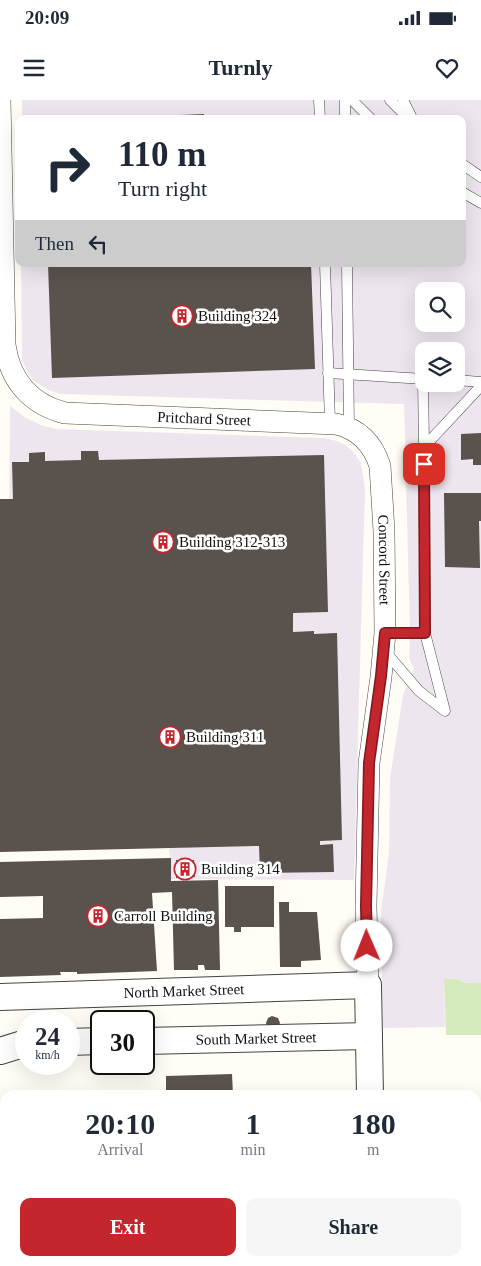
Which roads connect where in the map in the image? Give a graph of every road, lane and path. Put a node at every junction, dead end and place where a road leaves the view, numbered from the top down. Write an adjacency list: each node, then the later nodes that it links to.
1 (0, 100): 12 (street, Pritchard Street)
2 (319, 100): 7 (lane)
3 (345, 100): 8 (lane)
4 (352, 100): 9 (lane)
5 (390, 100): 10 (lane)
6 (403, 100): 11 (lane)
7 (320, 115)
8 (345, 115)
9 (367, 115)
10 (407, 115)
11 (409, 115)
12 (0, 125): 26 (street, Pritchard Street)
13 (466, 167): 14 (lane)
14 (481, 177)
15 (466, 194): 16 (lane)
16 (481, 203)
17 (325, 267): 19 (lane)
18 (347, 267): 20 (lane)
19 (328, 374): 20 (lane); 26 (lane)
20 (349, 375): 21 (lane); 26 (lane)
21 (415, 379)
22 (465, 381): 23 (lane)
23 (481, 382)
24 (481, 386): 27 (lane)
25 (423, 392): 27 (lane)
26 (340, 426): 29 (street, Concord Street)
27 (424, 447): 28 (lane)
28 (425, 633): 29 (lane); 29 (lane)
29 (384, 641): 30 (street, Concord Street)
30 (368, 985): 31 (street, North Market Street); 32 (street, Concord Street)
31 (0, 997)
32 (369, 1036): 33 (street, South Market Street); 36 (street, Concord Street)
33 (155, 1040)
34 (15, 1046): 35 (street)
35 (0, 1051)
36 (370, 1090)

